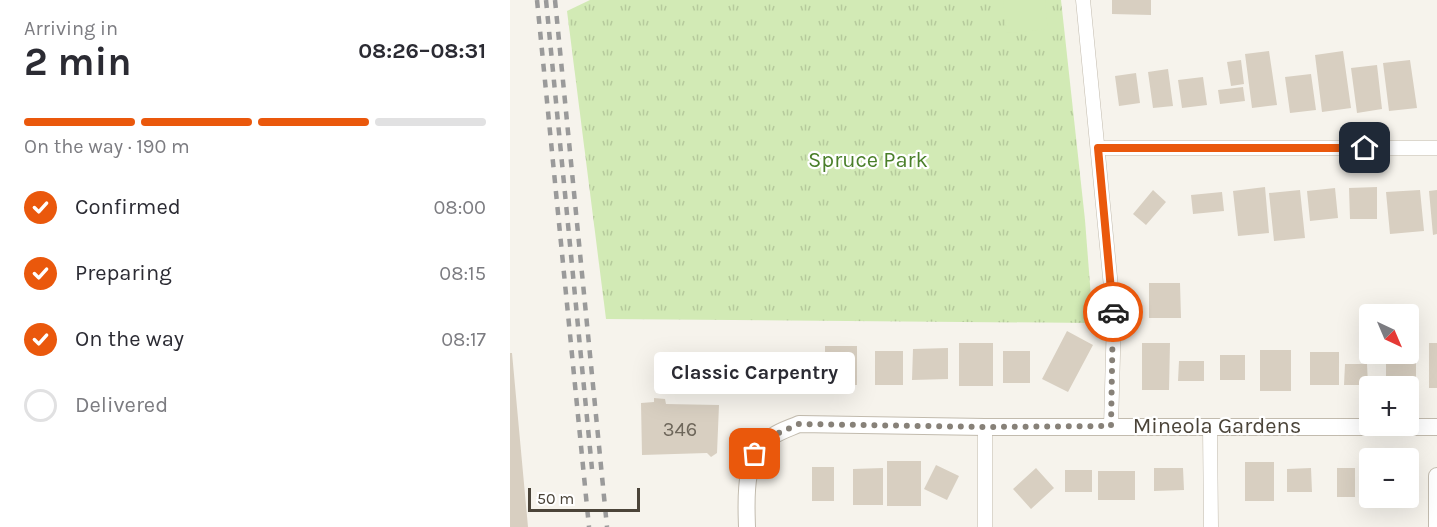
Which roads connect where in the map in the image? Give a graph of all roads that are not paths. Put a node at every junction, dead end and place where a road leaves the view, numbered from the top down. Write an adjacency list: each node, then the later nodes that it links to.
1 (1083, 0): 2 (street)
2 (1098, 148): 3 (street); 4 (street)
3 (1437, 148)
4 (1111, 426): 5 (street, Mineola Gardens); 6 (street, Mineola Gardens)
5 (985, 427): 9 (street, Mineola Gardens); 10 (street)
6 (1210, 427): 7 (street, Mineola Gardens); 11 (street)
7 (1437, 427)
8 (1437, 476): 12 (street)
9 (747, 527)
10 (986, 527)
11 (1211, 527)
12 (1437, 527)

